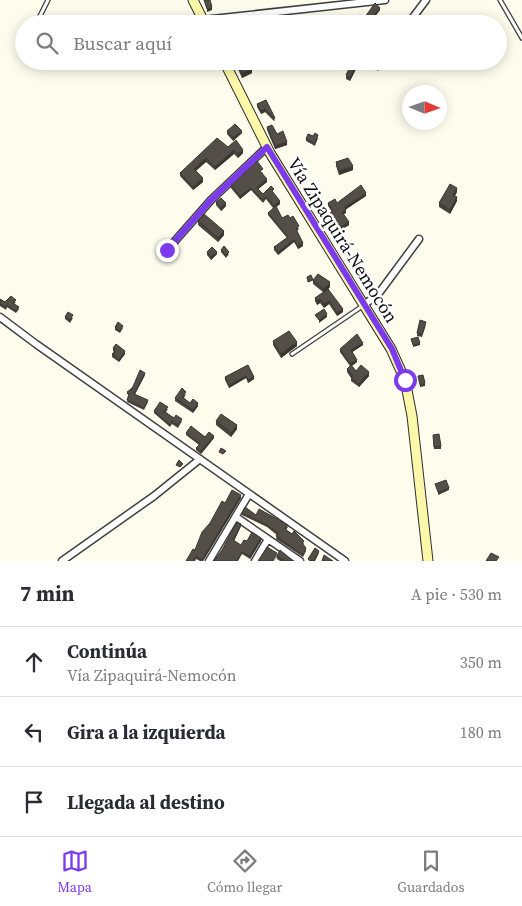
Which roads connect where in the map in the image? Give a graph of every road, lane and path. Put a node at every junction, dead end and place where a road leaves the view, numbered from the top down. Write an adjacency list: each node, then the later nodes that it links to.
1 (48, 0): 6 (lane)
2 (193, 0): 7 (main road)
3 (385, 0): 8 (street)
4 (426, 0): 9 (street)
5 (500, 0): 10 (lane)
6 (40, 15)
7 (200, 15)
8 (262, 15)
9 (415, 15)
10 (522, 38)
11 (228, 70): 12 (main road, Vía Zipaquirá-Nemocón)
12 (267, 147): 14 (street); 15 (main road, Vía Zipaquirá-Nemocón)
13 (419, 239): 15 (street)
14 (167, 250)
15 (364, 305): 17 (lane); 27 (main road, Vía Zipaquirá-Nemocón)
16 (0, 316): 18 (street)
17 (292, 354)
18 (200, 459): 19 (street); 23 (street)
19 (249, 494): 20 (street); 26 (street)
20 (236, 517): 21 (street); 24 (street)
21 (268, 539): 22 (street); 25 (street)
22 (298, 560)
23 (62, 561)
24 (209, 561)
25 (255, 561)
26 (345, 561)
27 (428, 561)

